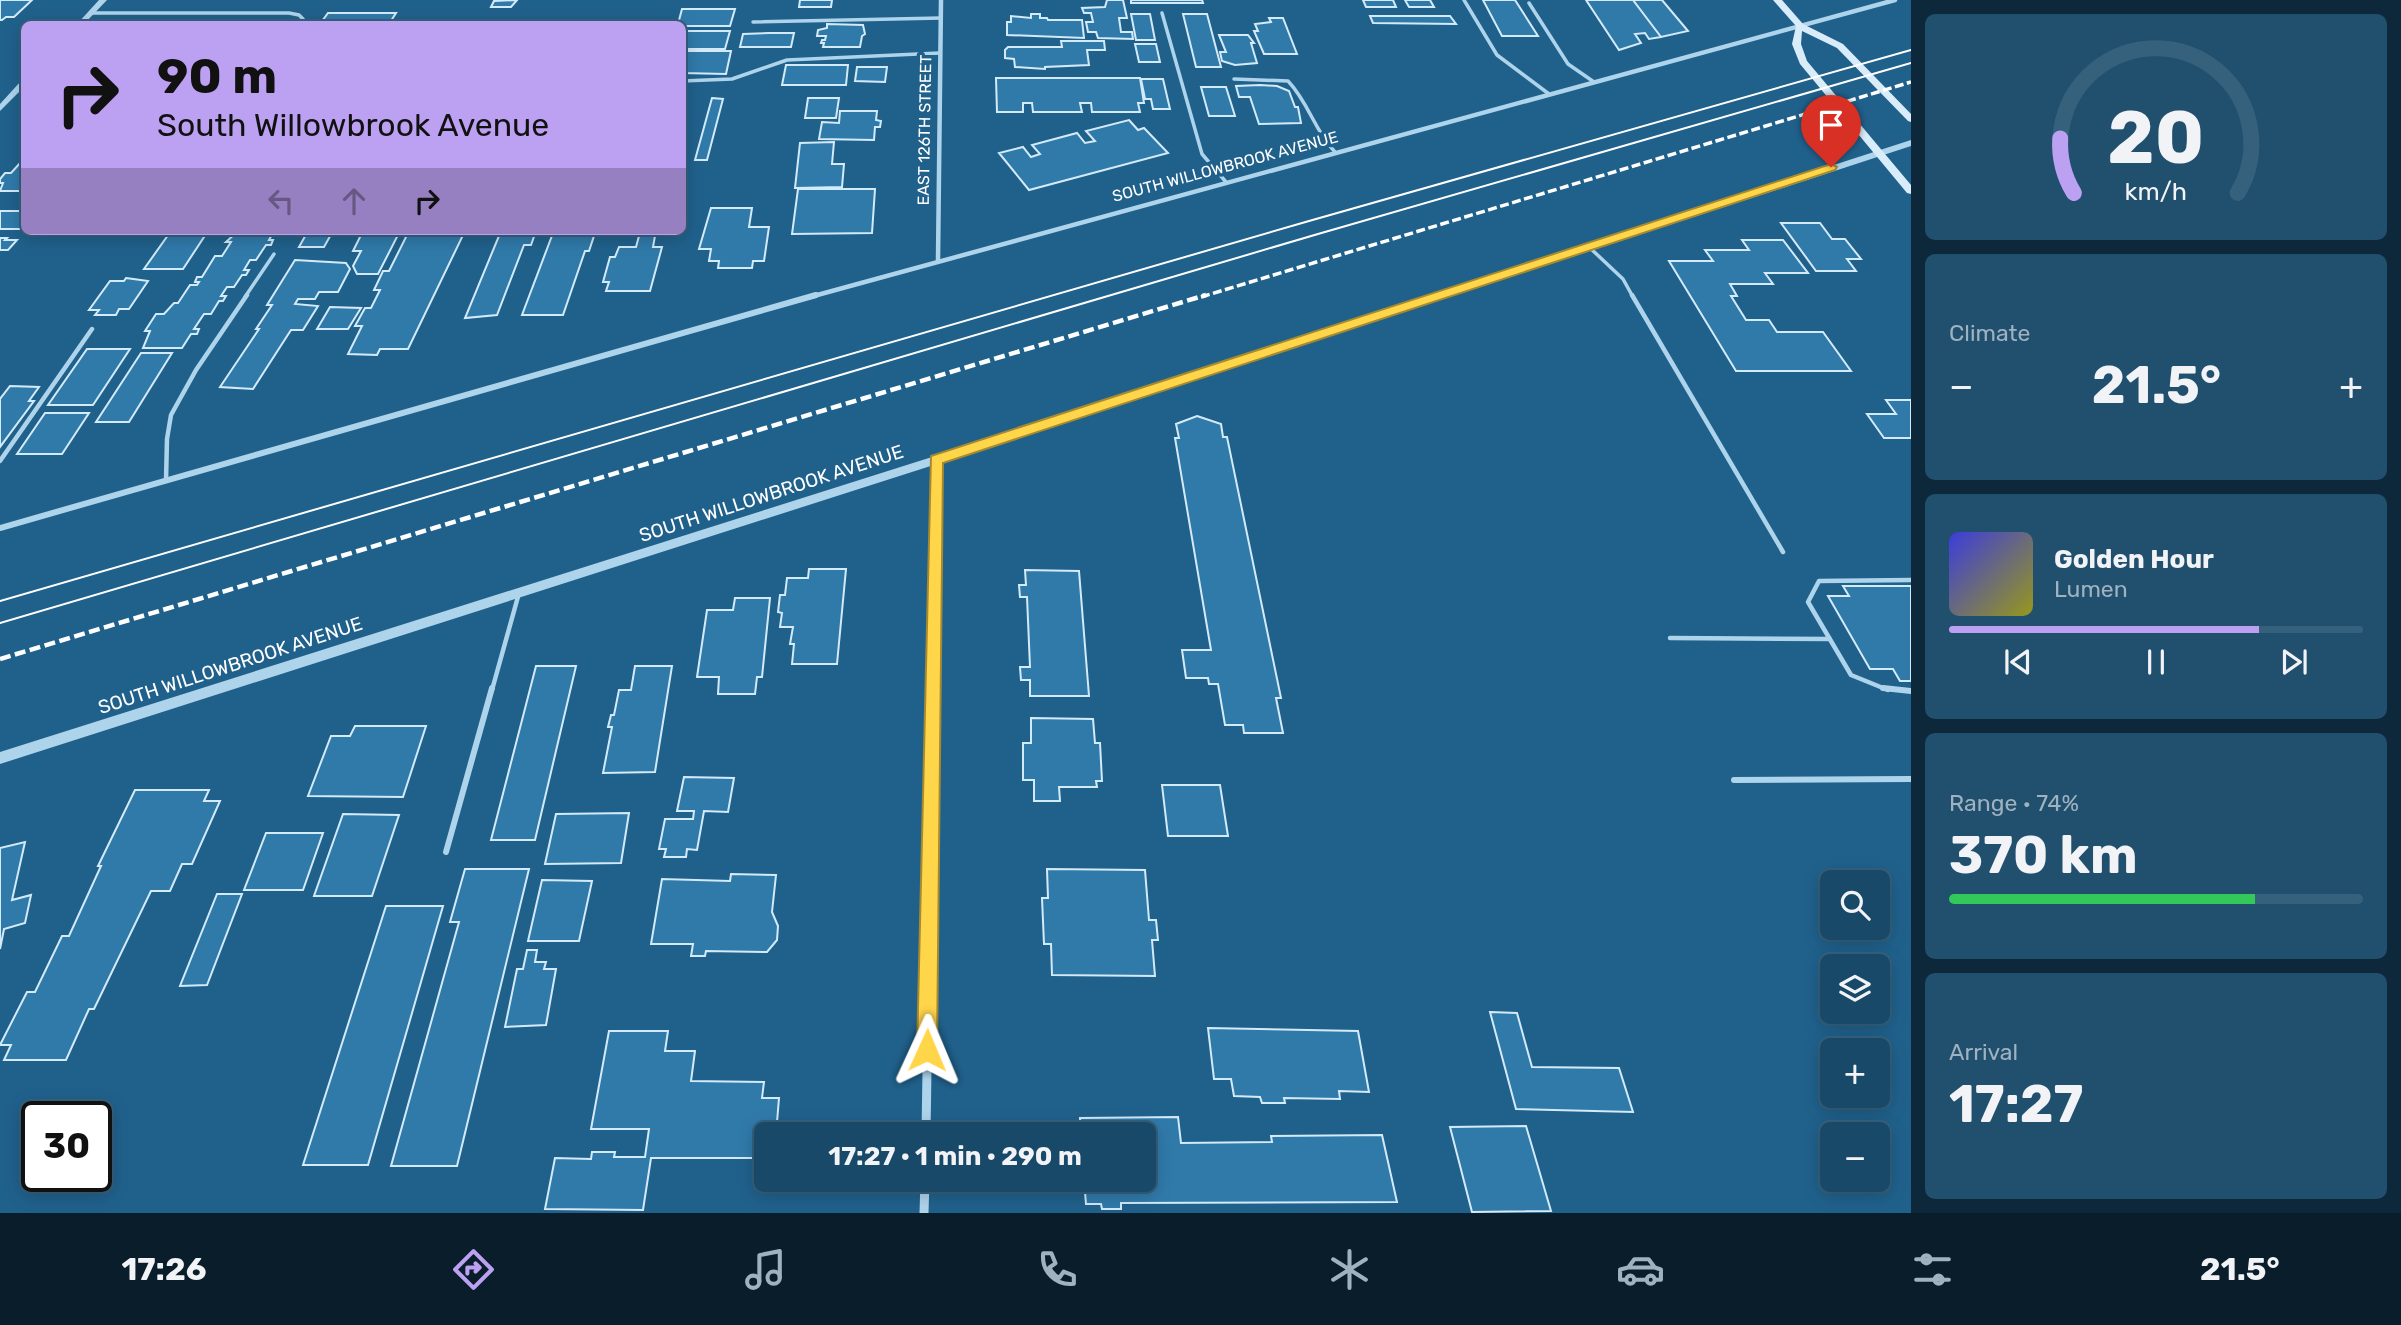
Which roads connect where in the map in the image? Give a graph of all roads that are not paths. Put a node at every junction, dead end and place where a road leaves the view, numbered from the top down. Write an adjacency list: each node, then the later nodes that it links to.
1 (103, 0): 8 (street)
2 (941, 0): 9 (street, EAST 126TH STREET)
3 (1464, 0): 19 (lane)
4 (1777, 0): 13 (main road)
5 (1895, 0): 13 (street, SOUTH WILLOWBROOK AVENUE)
6 (1529, 3): 17 (lane)
7 (1162, 12): 25 (lane)
8 (91, 13): 10 (street); 11 (lane)
9 (941, 18): 12 (lane); 14 (street, EAST 126TH STREET)
10 (83, 21)
11 (302, 21)
12 (753, 22)
13 (1800, 26): 17 (street, SOUTH WILLOWBROOK AVENUE); 21 (main road); 24 (main road)
14 (940, 53): 16 (lane); 29 (street, EAST 126TH STREET)
15 (1234, 79): 23 (lane)
16 (686, 80)
17 (1594, 82): 19 (street, SOUTH WILLOWBROOK AVENUE)
18 (21, 86): 20 (street)
19 (1549, 94): 23 (street, SOUTH WILLOWBROOK AVENUE)
20 (0, 108)
21 (1911, 119)
22 (1911, 143): 24 (street, SOUTH WILLOWBROOK AVENUE)
23 (1335, 152): 25 (street, SOUTH WILLOWBROOK AVENUE)
24 (1877, 152): 26 (main road); 27 (street, SOUTH WILLOWBROOK AVENUE)
25 (1226, 182): 29 (street, SOUTH WILLOWBROOK AVENUE)
26 (1911, 191)
27 (1589, 247): 31 (street, SOUTH WILLOWBROOK AVENUE); 35 (lane)
28 (274, 254): 33 (lane)
29 (938, 260): 33 (street, SOUTH WILLOWBROOK AVENUE)
30 (92, 328): 32 (lane)
31 (936, 460): 37 (street, SOUTH WILLOWBROOK AVENUE); 45 (street)
32 (0, 461)
33 (166, 481): 34 (street, SOUTH WILLOWBROOK AVENUE)
34 (0, 528)
35 (1783, 552)
36 (1911, 580): 39 (lane)
37 (519, 593): 41 (street, SOUTH WILLOWBROOK AVENUE); 44 (lane)
38 (1670, 638): 39 (lane)
39 (1830, 639): 40 (lane)
40 (1911, 691)
41 (0, 758)
42 (1911, 779): 43 (lane)
43 (1734, 780)
44 (446, 852)
45 (926, 1122)
46 (925, 1192): 47 (street)
47 (924, 1213)

